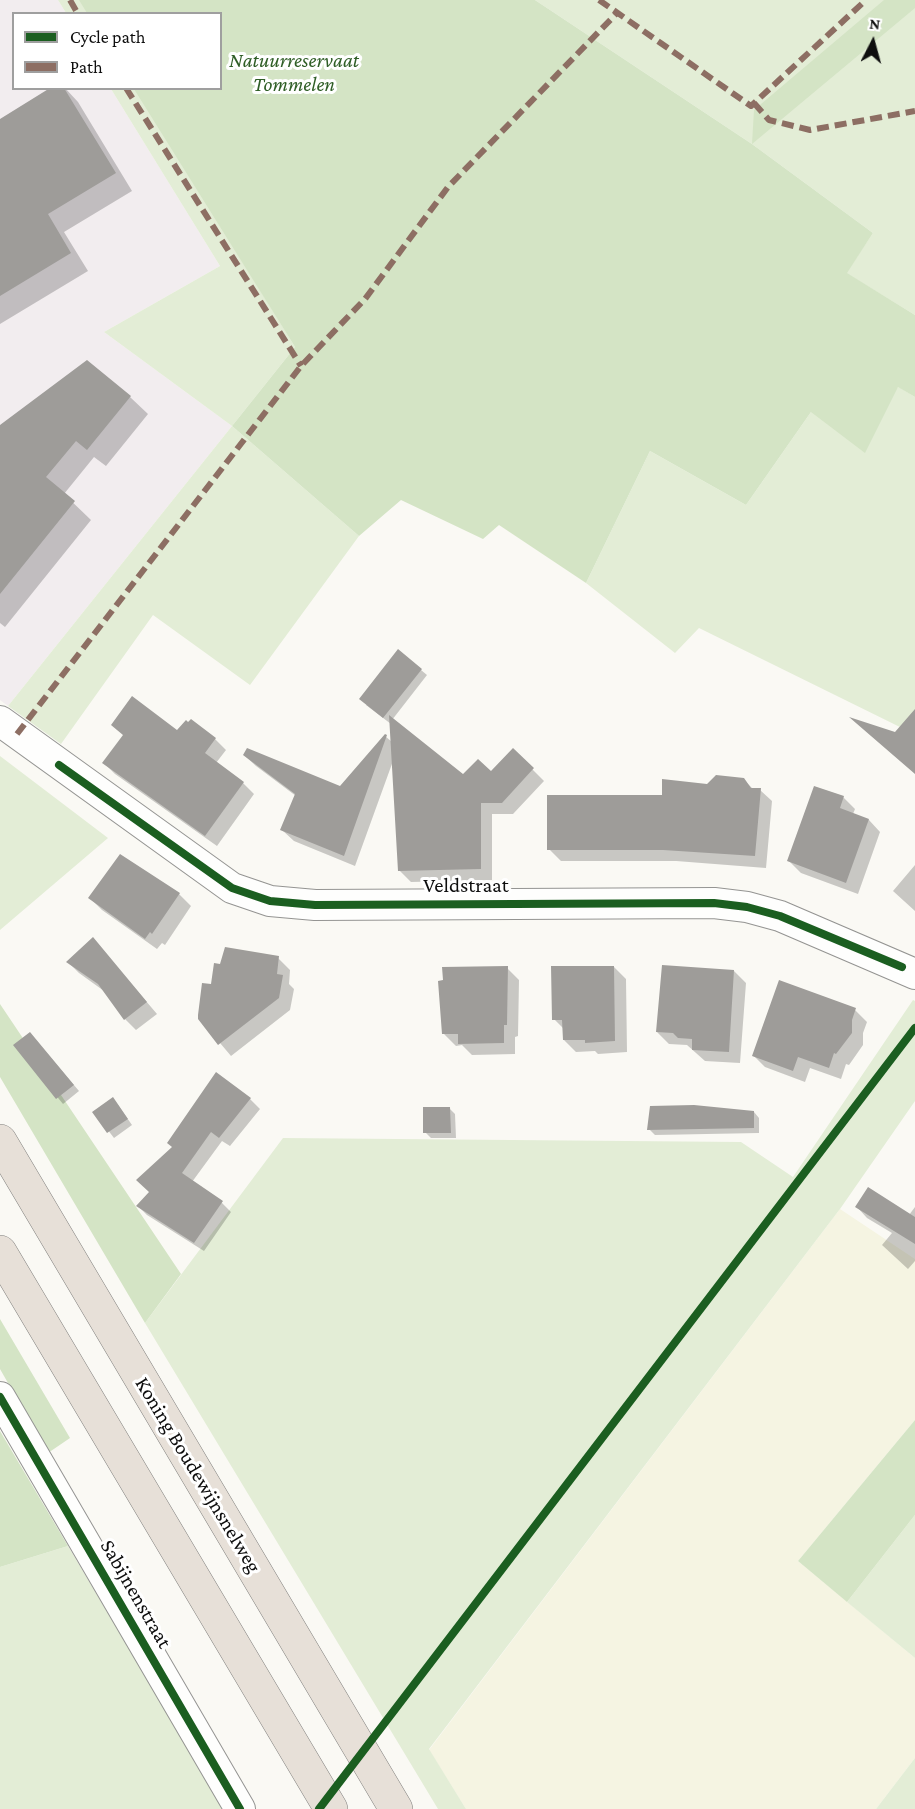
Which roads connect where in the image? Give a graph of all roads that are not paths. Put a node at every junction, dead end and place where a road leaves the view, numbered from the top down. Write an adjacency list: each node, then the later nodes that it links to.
1 (0, 721): 2 (street, Veldstraat)
2 (915, 974)
3 (0, 1141): 8 (highway, Koning Boudewijnsnelweg)
4 (0, 1252): 7 (highway)
5 (0, 1397): 6 (street, Sabijnenstraat)
6 (240, 1809)
7 (331, 1809)
8 (396, 1809)

